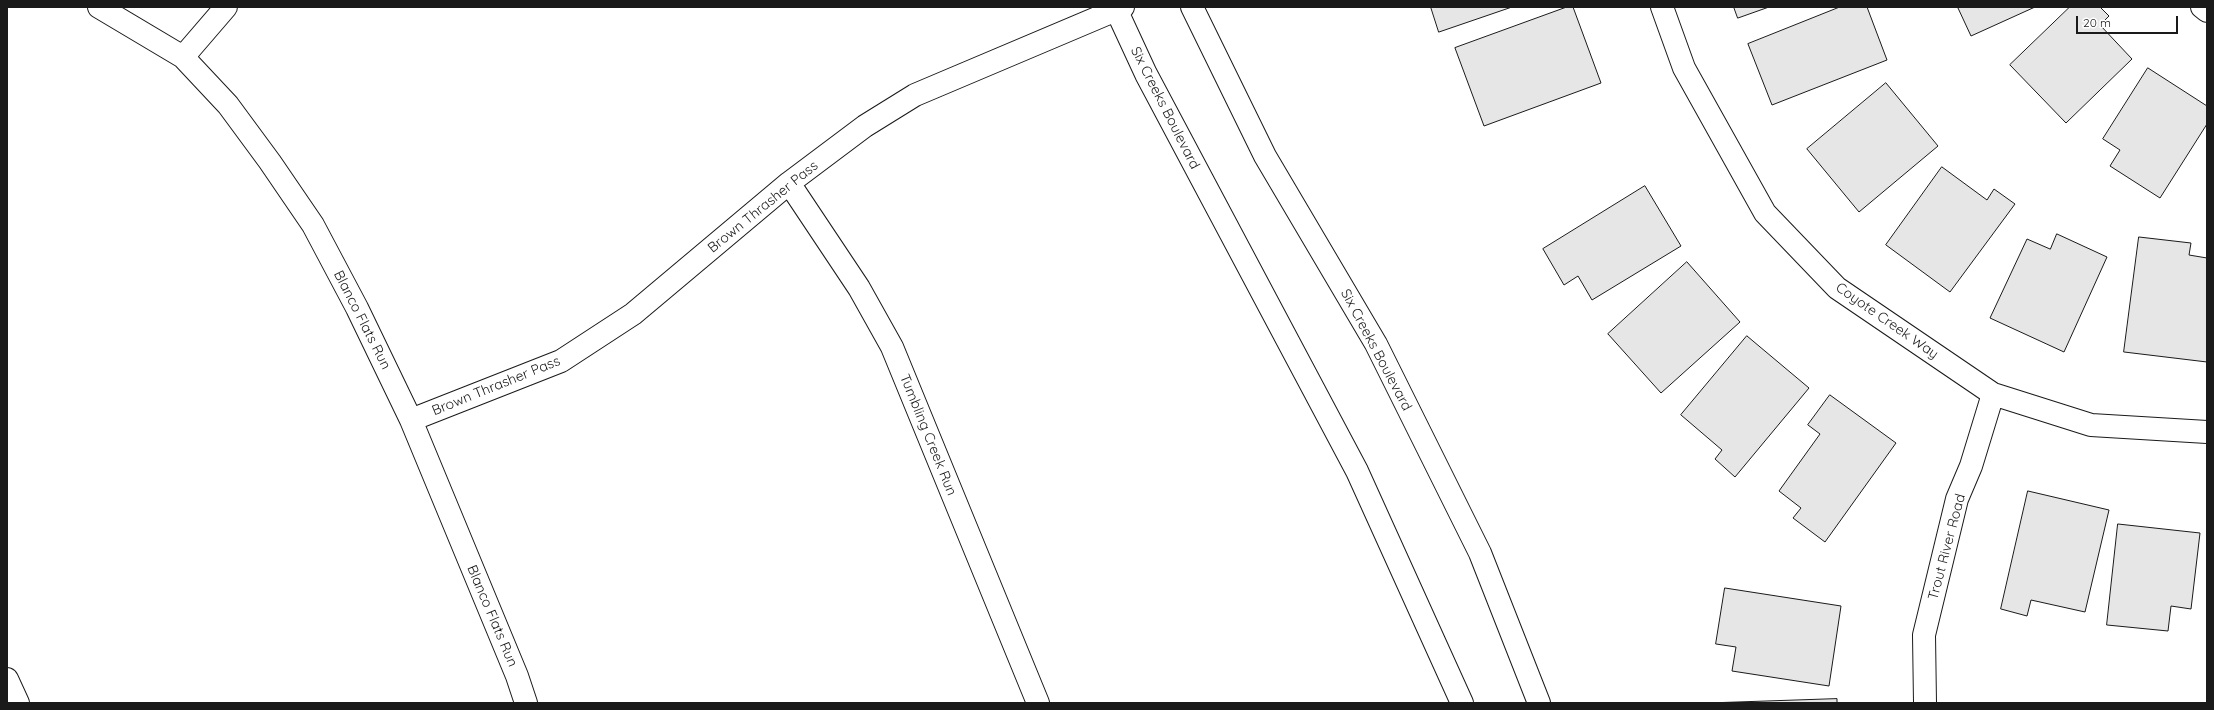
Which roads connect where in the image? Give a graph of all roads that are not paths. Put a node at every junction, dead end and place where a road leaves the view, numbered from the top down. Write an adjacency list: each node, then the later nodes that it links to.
1 (99, 7): 8 (street, Blanco Flats Run)
2 (226, 7): 8 (street)
3 (1192, 7): 18 (street, Six Creeks Boulevard)
4 (1662, 7): 10 (street, Coyote Creek Way)
5 (2202, 7): 7 (street)
6 (1118, 8): 9 (street, Brown Thrasher Pass); 17 (street, Six Creeks Boulevard)
7 (2207, 11)
8 (184, 57): 11 (street, Blanco Flats Run)
9 (789, 183): 11 (street, Brown Thrasher Pass); 16 (street, Tumbling Creek Run)
10 (1993, 394): 12 (street, Coyote Creek Way); 19 (street, Trout River Road)
11 (411, 420): 15 (street, Blanco Flats Run)
12 (2207, 432)
13 (7, 679): 14 (street)
14 (18, 703)
15 (526, 703)
16 (1038, 703)
17 (1462, 703)
18 (1539, 703)
19 (1925, 703)

